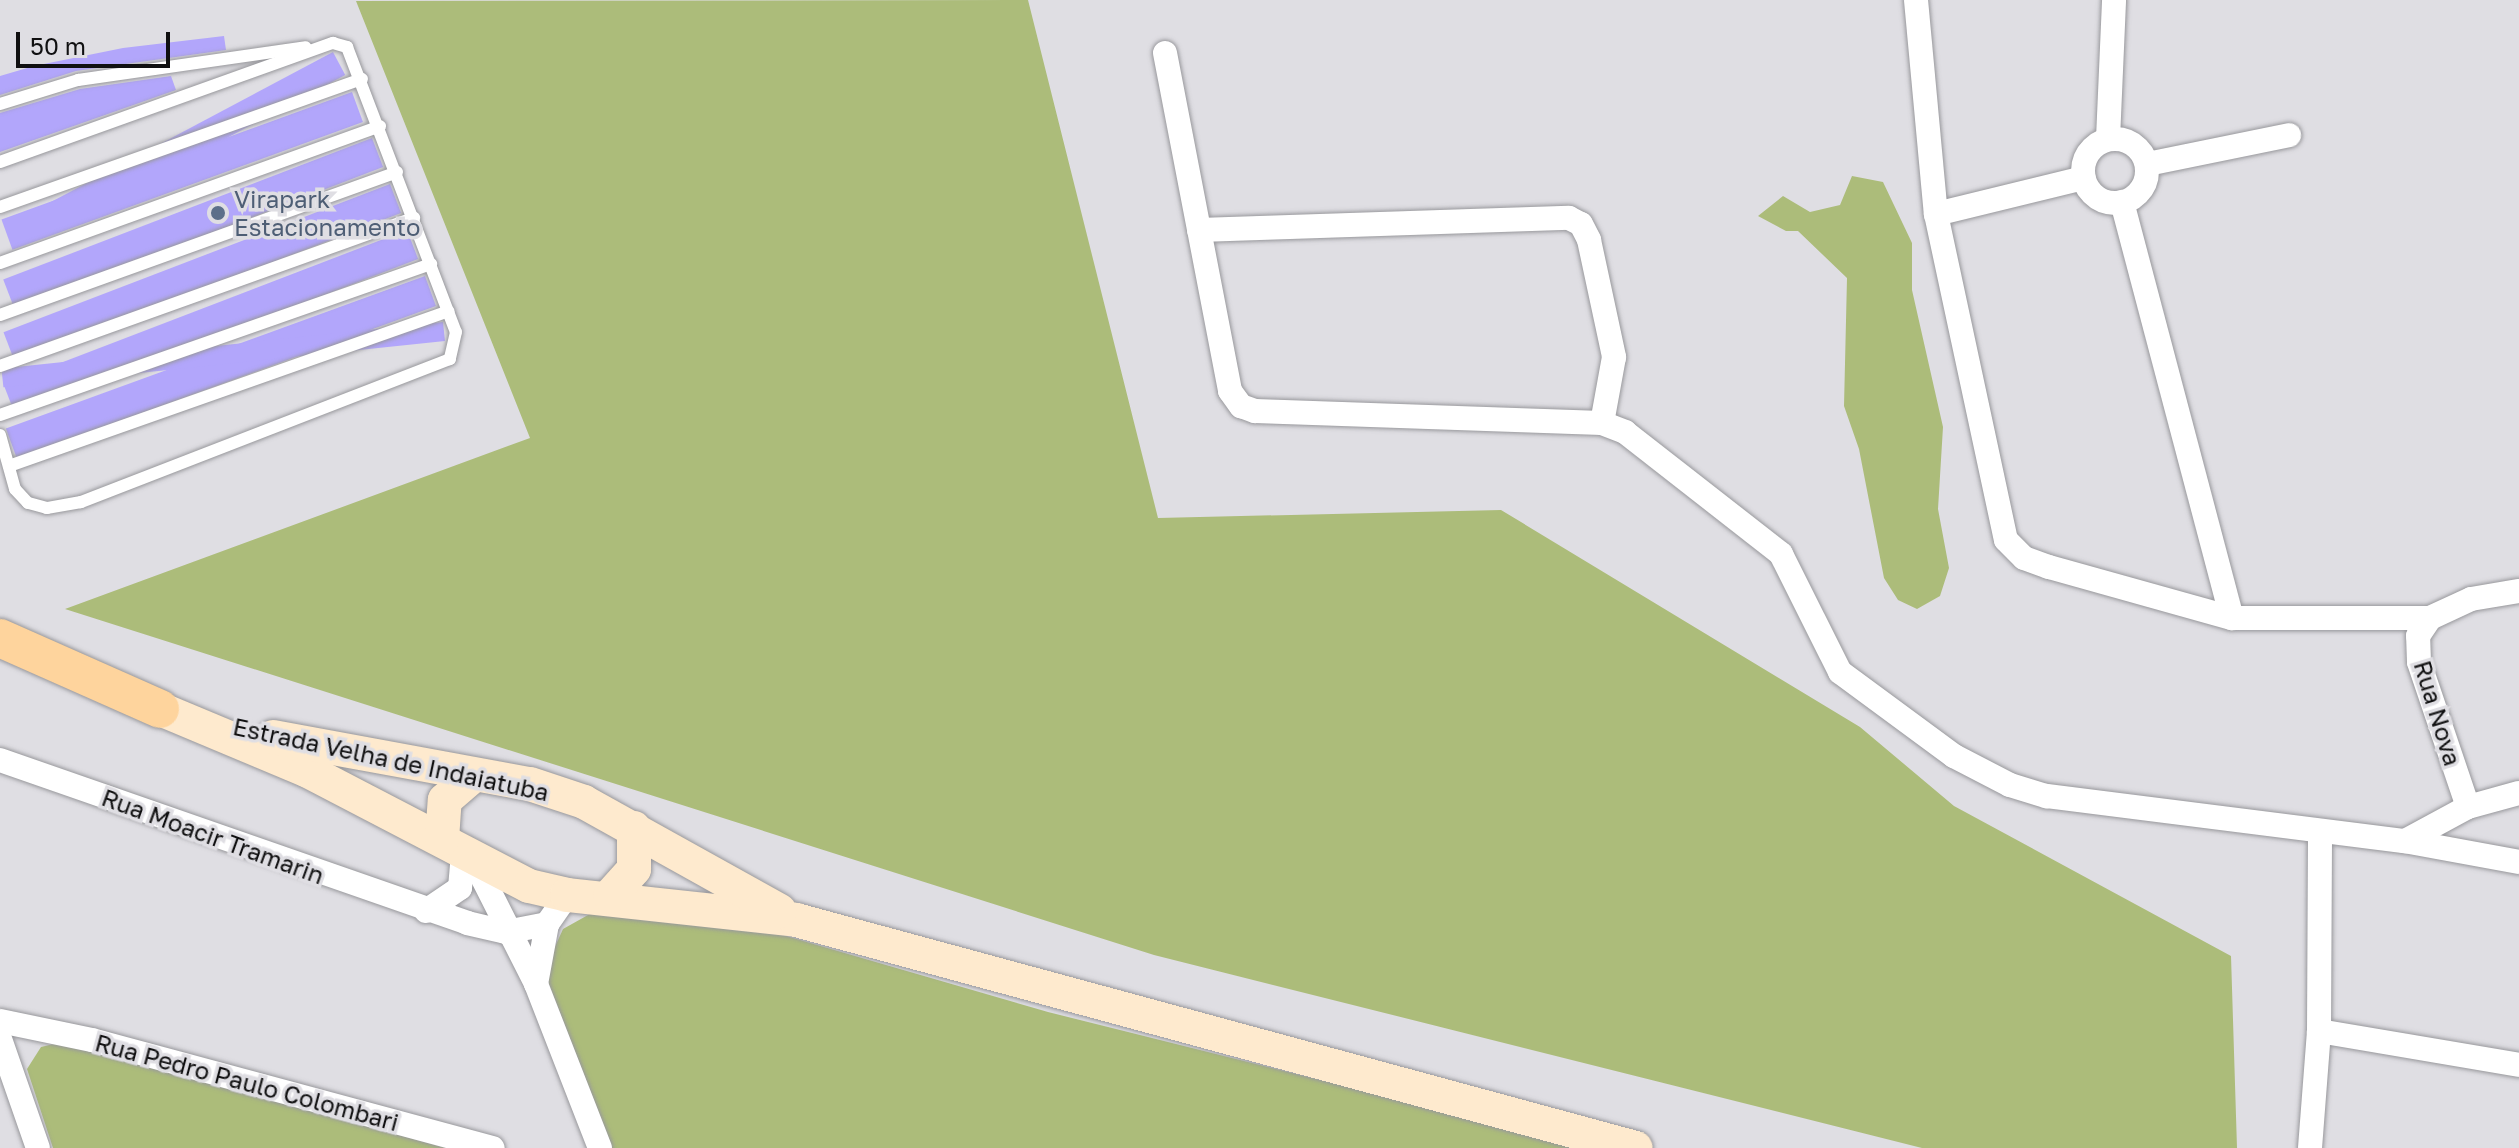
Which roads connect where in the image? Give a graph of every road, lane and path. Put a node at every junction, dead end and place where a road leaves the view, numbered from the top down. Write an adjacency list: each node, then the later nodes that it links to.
1 (1916, 0): 16 (street)
2 (2114, 0): 9 (street)
3 (333, 43): 5 (lane); 6 (lane); 10 (lane)
4 (1165, 53): 18 (street)
5 (362, 79): 7 (lane); 15 (lane)
6 (0, 104)
7 (380, 126): 12 (lane); 19 (lane)
8 (2289, 135): 11 (street)
9 (2108, 139): 11 (street); 13 (street)
10 (0, 162)
11 (2147, 164): 14 (street)
12 (397, 172): 17 (lane); 22 (lane)
13 (2084, 178): 14 (street); 16 (street)
14 (2122, 202): 29 (street)
15 (0, 207)
16 (1936, 214): 29 (street)
17 (414, 218): 20 (lane); 23 (lane)
18 (1199, 230): 25 (street); 25 (street)
19 (0, 263)
20 (431, 264): 21 (lane); 24 (lane)
21 (448, 311): 27 (lane); 27 (lane)
22 (0, 315)
23 (0, 366)
24 (0, 415)
25 (1602, 423): 38 (street)
26 (0, 435): 27 (lane)
27 (9, 466)
28 (2519, 591): 30 (street)
29 (2232, 618): 30 (street)
30 (2430, 618): 36 (street, Rua Nova)
31 (2, 634): 32 (main road)
32 (160, 709): 34 (main road, Estrada Velha de Indaiatuba); 40 (main road, Estrada Velha de Indaiatuba)
33 (0, 760): 44 (street, Rua Moacir Tramarin)
34 (474, 775): 37 (main road, Estrada Velha de Indaiatuba); 40 (main road)
35 (2519, 793): 36 (street)
36 (2468, 807): 39 (street)
37 (634, 828): 43 (main road); 45 (main road, Estrada Velha de Indaiatuba)
38 (2320, 833): 39 (street); 50 (street)
39 (2405, 841): 41 (street)
40 (460, 852): 42 (main road, Estrada Velha de Indaiatuba); 44 (street); 47 (street)
41 (2519, 862)
42 (567, 895): 43 (main road, Estrada Velha de Indaiatuba); 46 (street)
43 (610, 896): 45 (main road, Estrada Velha de Indaiatuba)
44 (426, 911): 47 (street, Rua Moacir Tramarin)
45 (796, 920): 56 (main road)
46 (547, 924): 47 (street); 48 (street)
47 (506, 932): 48 (street)
48 (536, 984): 55 (street)
49 (0, 1021): 54 (street, Rua Pedro Paulo Colombari)
50 (2319, 1031): 52 (street); 57 (street)
51 (0, 1039): 53 (street)
52 (2519, 1065)
53 (38, 1148)
54 (493, 1148)
55 (600, 1148)
56 (1636, 1148)
57 (2310, 1148)

